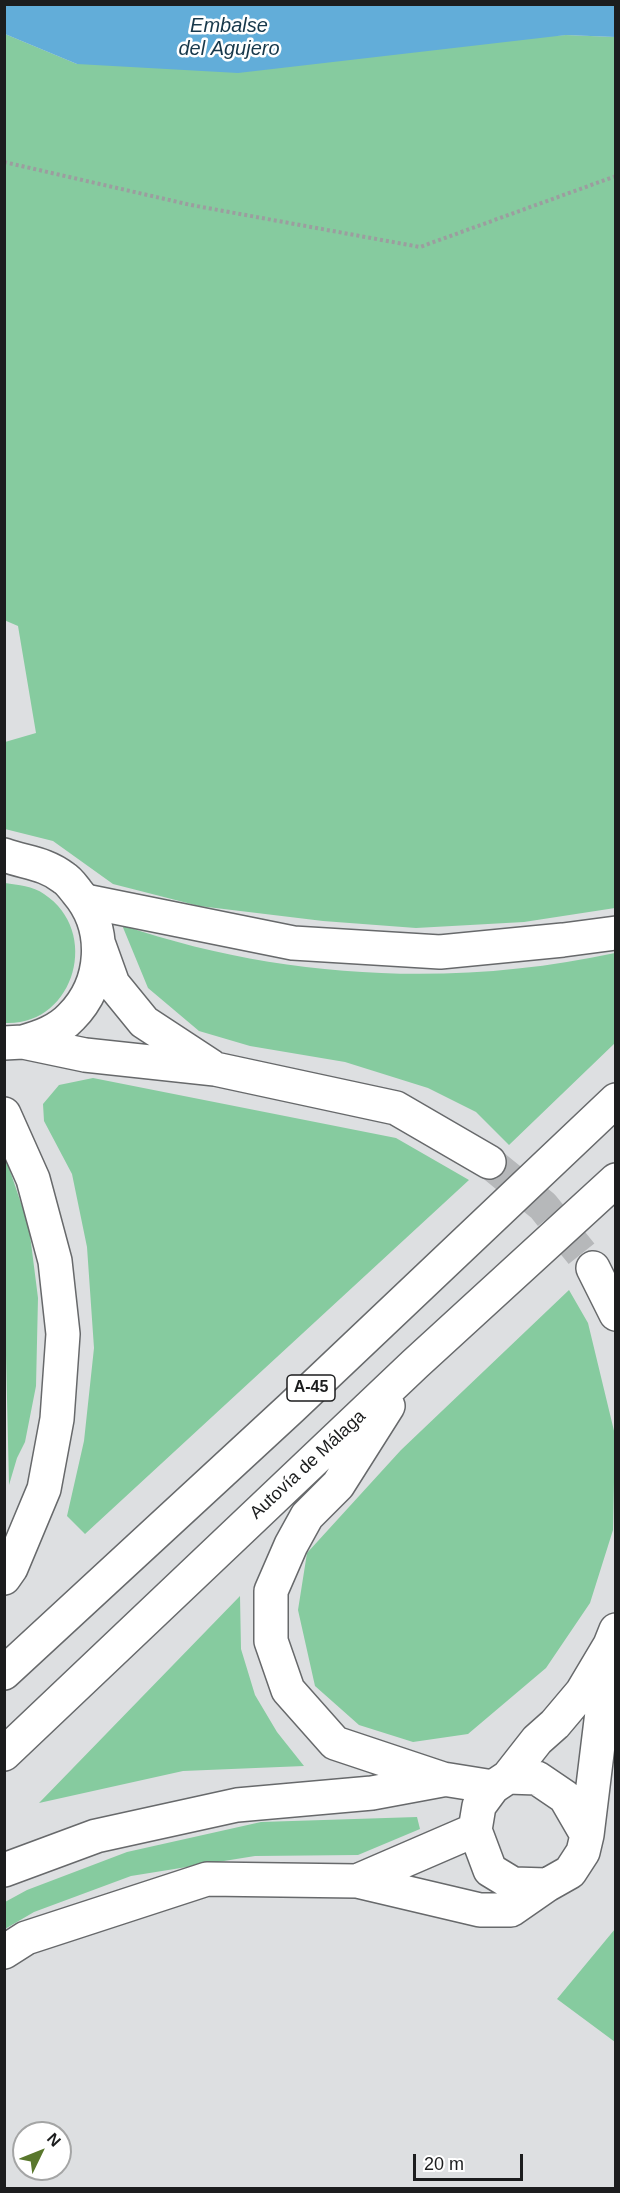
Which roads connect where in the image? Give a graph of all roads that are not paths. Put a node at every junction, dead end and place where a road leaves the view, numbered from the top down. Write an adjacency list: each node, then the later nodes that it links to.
1 (6, 856): 2 (main road)
2 (85, 901): 3 (main road); 4 (main road)
3 (615, 933)
4 (99, 945): 5 (main road); 6 (main road)
5 (14, 1043): 6 (main road)
6 (215, 1069): 9 (main road)
7 (615, 1100): 16 (main road, A-45)
8 (4, 1114): 14 (main road)
9 (489, 1162)
10 (615, 1180): 13 (main road, Autovía de Málaga)
11 (594, 1268): 12 (main road)
12 (615, 1314)
13 (415, 1364): 17 (main road, Autovía de Málaga); 18 (main road)
14 (4, 1578)
15 (613, 1638): 19 (main road); 21 (main road)
16 (4, 1674)
17 (4, 1754)
18 (443, 1779): 19 (main road); 22 (main road)
19 (500, 1782): 20 (main road); 21 (main road)
20 (474, 1830): 23 (main road); 24 (main road)
21 (587, 1835): 24 (main road)
22 (4, 1870)
23 (357, 1881): 24 (main road); 25 (main road)
24 (547, 1885)
25 (4, 1952)

